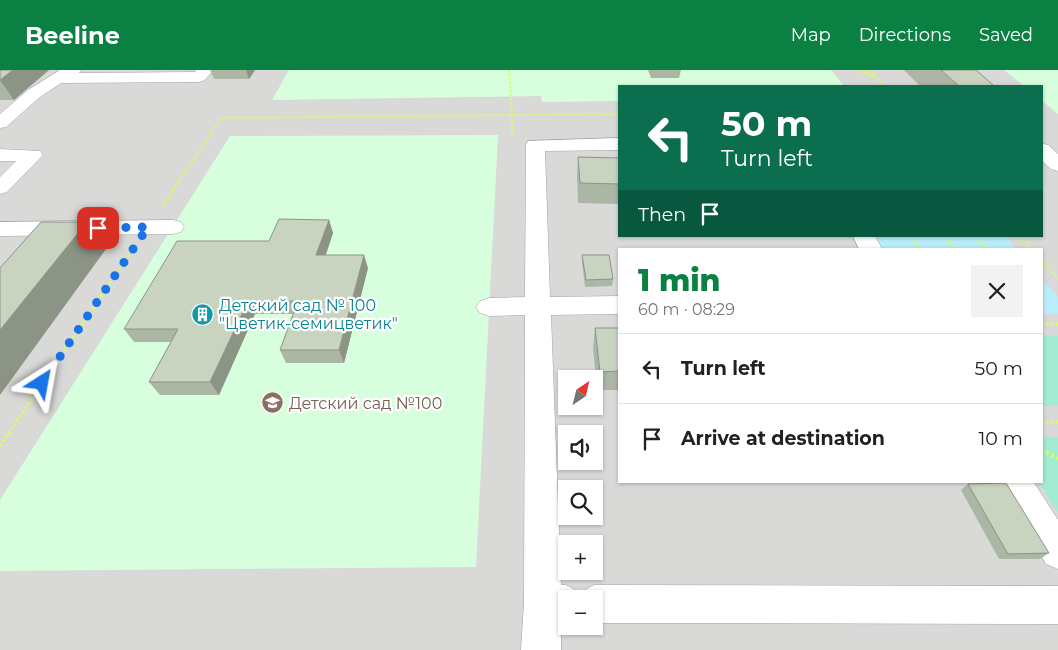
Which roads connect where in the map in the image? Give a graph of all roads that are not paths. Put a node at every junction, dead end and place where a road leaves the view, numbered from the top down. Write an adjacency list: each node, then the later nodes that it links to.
1 (74, 70): 3 (lane)
2 (206, 70): 3 (lane)
3 (56, 78): 4 (lane)
4 (0, 123)
5 (618, 144): 15 (lane)
6 (1043, 151): 8 (lane)
7 (0, 155): 9 (lane)
8 (1058, 165)
9 (0, 188)
10 (173, 227): 11 (lane)
11 (64, 228): 12 (lane); 13 (lane)
12 (0, 229)
13 (45, 251)
14 (618, 305): 15 (lane)
15 (539, 306): 16 (lane); 19 (lane)
16 (489, 307)
17 (1016, 483): 18 (lane)
18 (1058, 552)
19 (554, 604): 22 (lane)
20 (603, 604): 21 (lane)
21 (1058, 605)
22 (541, 650)

